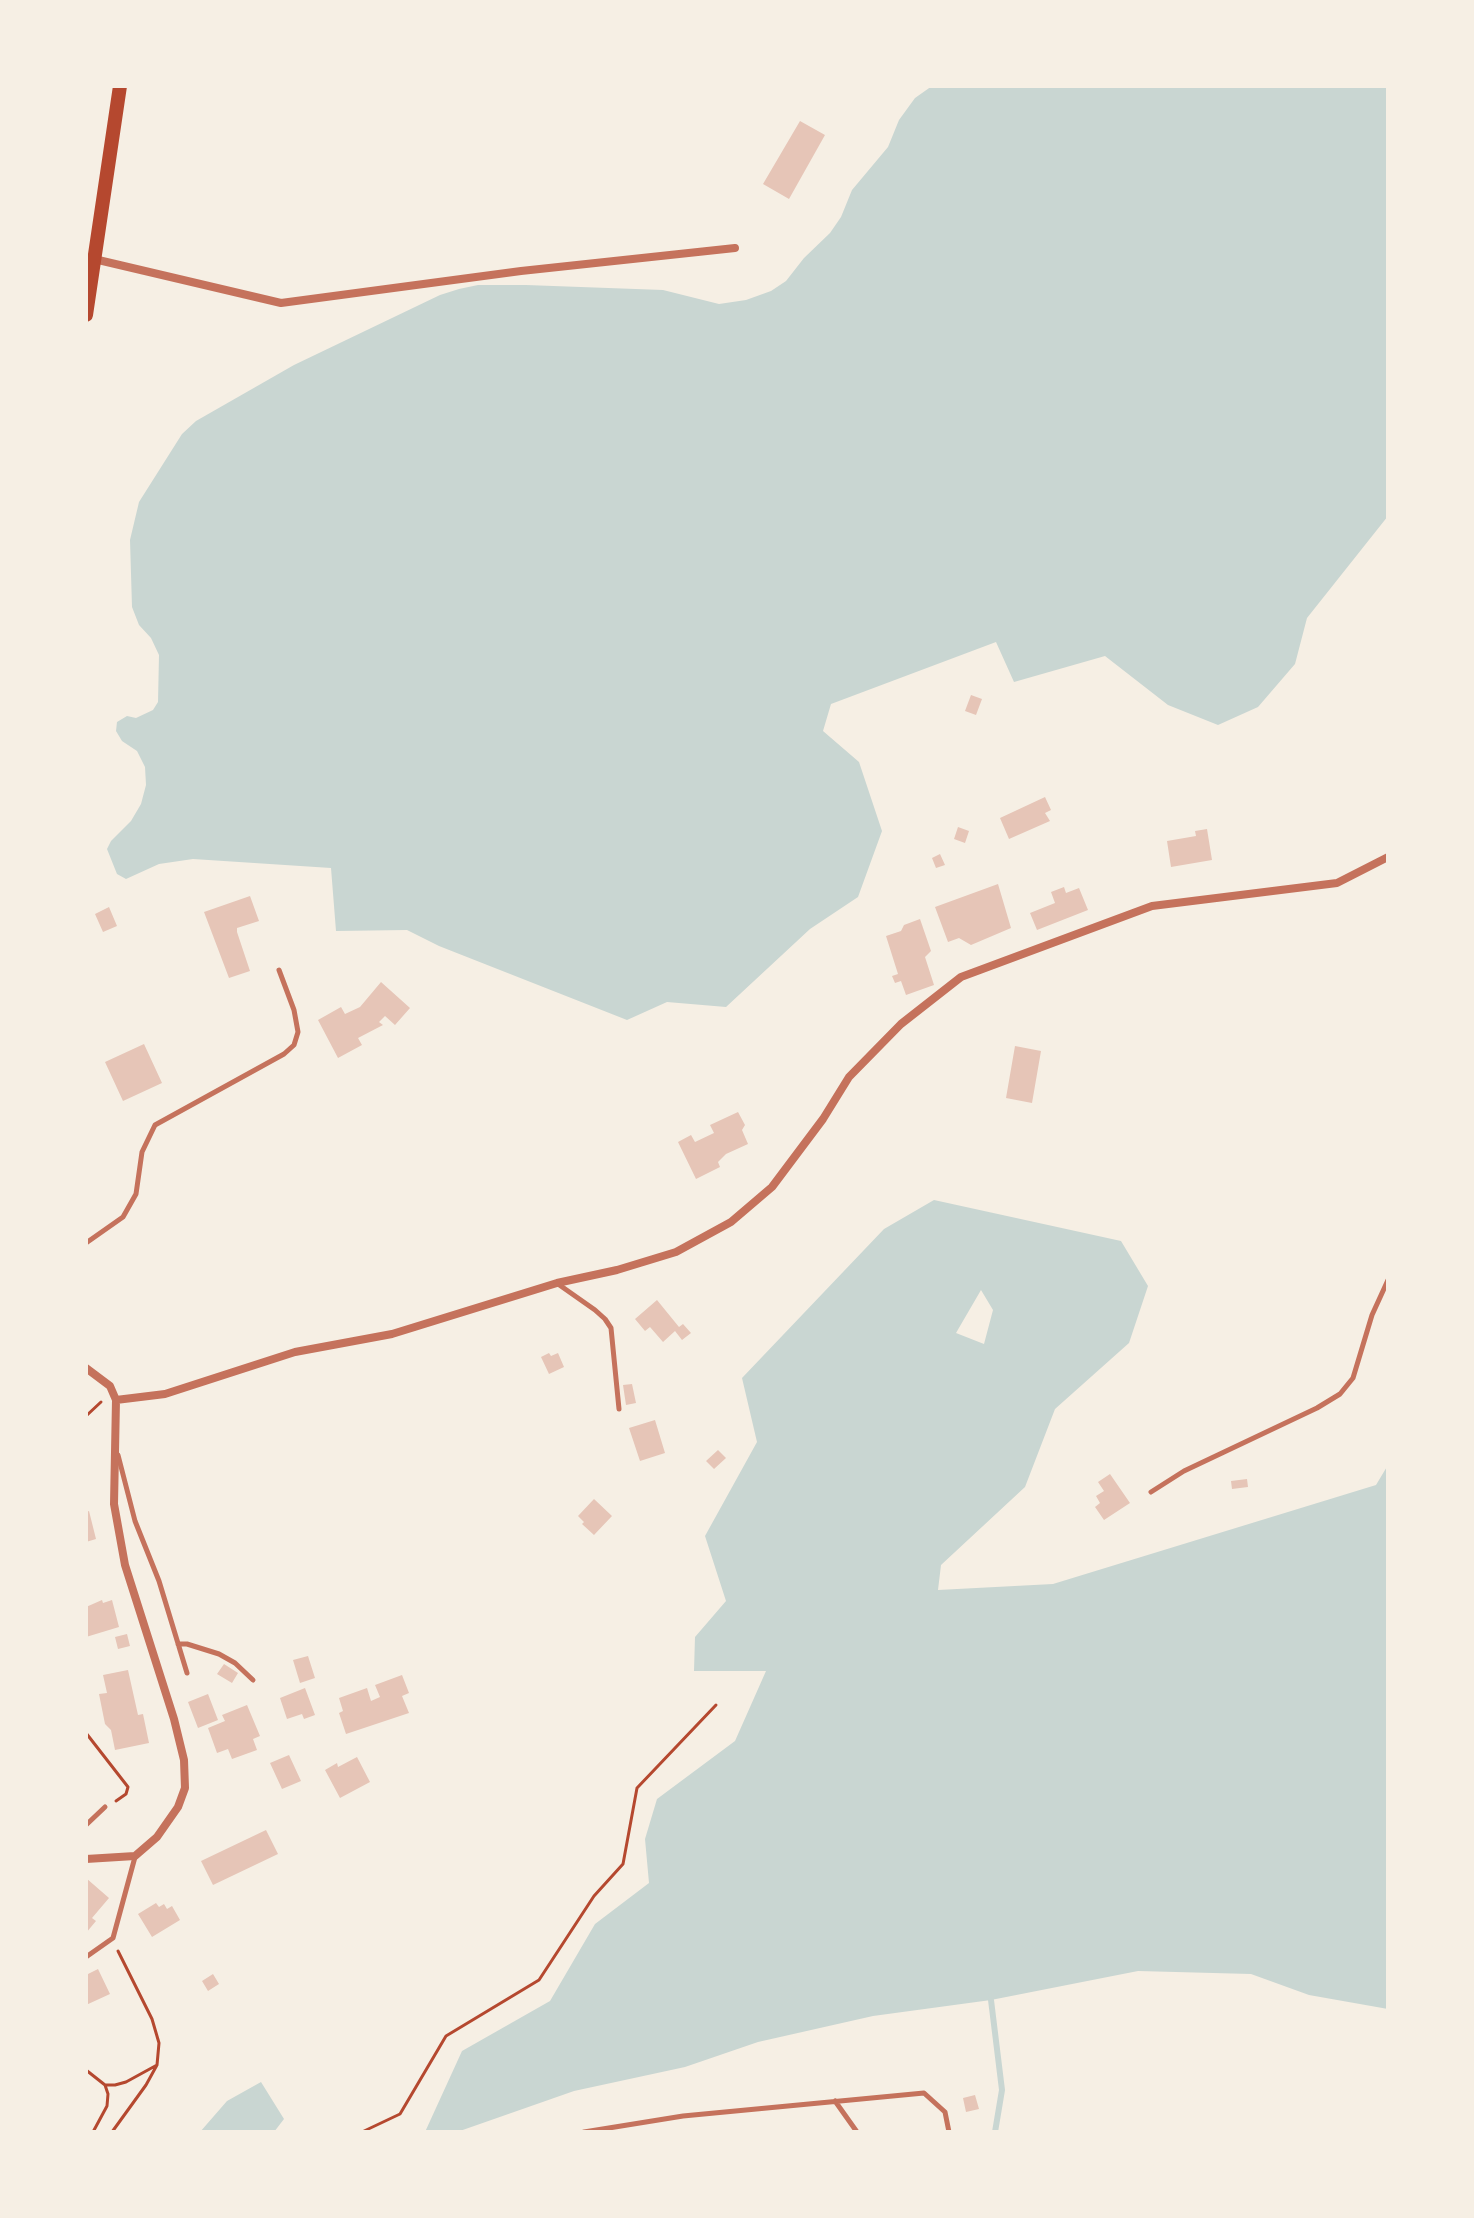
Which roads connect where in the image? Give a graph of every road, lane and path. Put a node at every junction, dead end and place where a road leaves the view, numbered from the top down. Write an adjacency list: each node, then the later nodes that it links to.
1 (120, 86): 3 (main road)
2 (735, 248): 3 (street)
3 (94, 259): 4 (main road)
4 (86, 315)
5 (1388, 857): 9 (street)
6 (279, 970): 7 (lane)
7 (86, 1243)
8 (1388, 1280): 15 (lane)
9 (557, 1283): 11 (street); 12 (lane)
10 (86, 1368): 11 (street)
11 (114, 1396): 13 (path); 14 (street)
12 (619, 1409)
13 (86, 1416)
14 (114, 1443): 16 (lane); 23 (street)
15 (1151, 1492)
16 (178, 1644): 17 (lane); 18 (lane)
17 (187, 1673)
18 (253, 1680)
19 (716, 1705): 33 (path)
20 (86, 1733): 21 (path)
21 (105, 1807): 22 (lane)
22 (86, 1825)
23 (135, 1856): 24 (street); 25 (lane)
24 (86, 1859)
25 (113, 1938): 26 (lane); 27 (path)
26 (86, 1957)
27 (157, 2065): 29 (path); 32 (path)
28 (86, 2070): 29 (path)
29 (105, 2085): 31 (path)
30 (834, 2100): 34 (lane); 35 (lane); 36 (lane)
31 (93, 2132)
32 (112, 2132)
33 (362, 2132)
34 (584, 2132)
35 (857, 2132)
36 (949, 2132)

